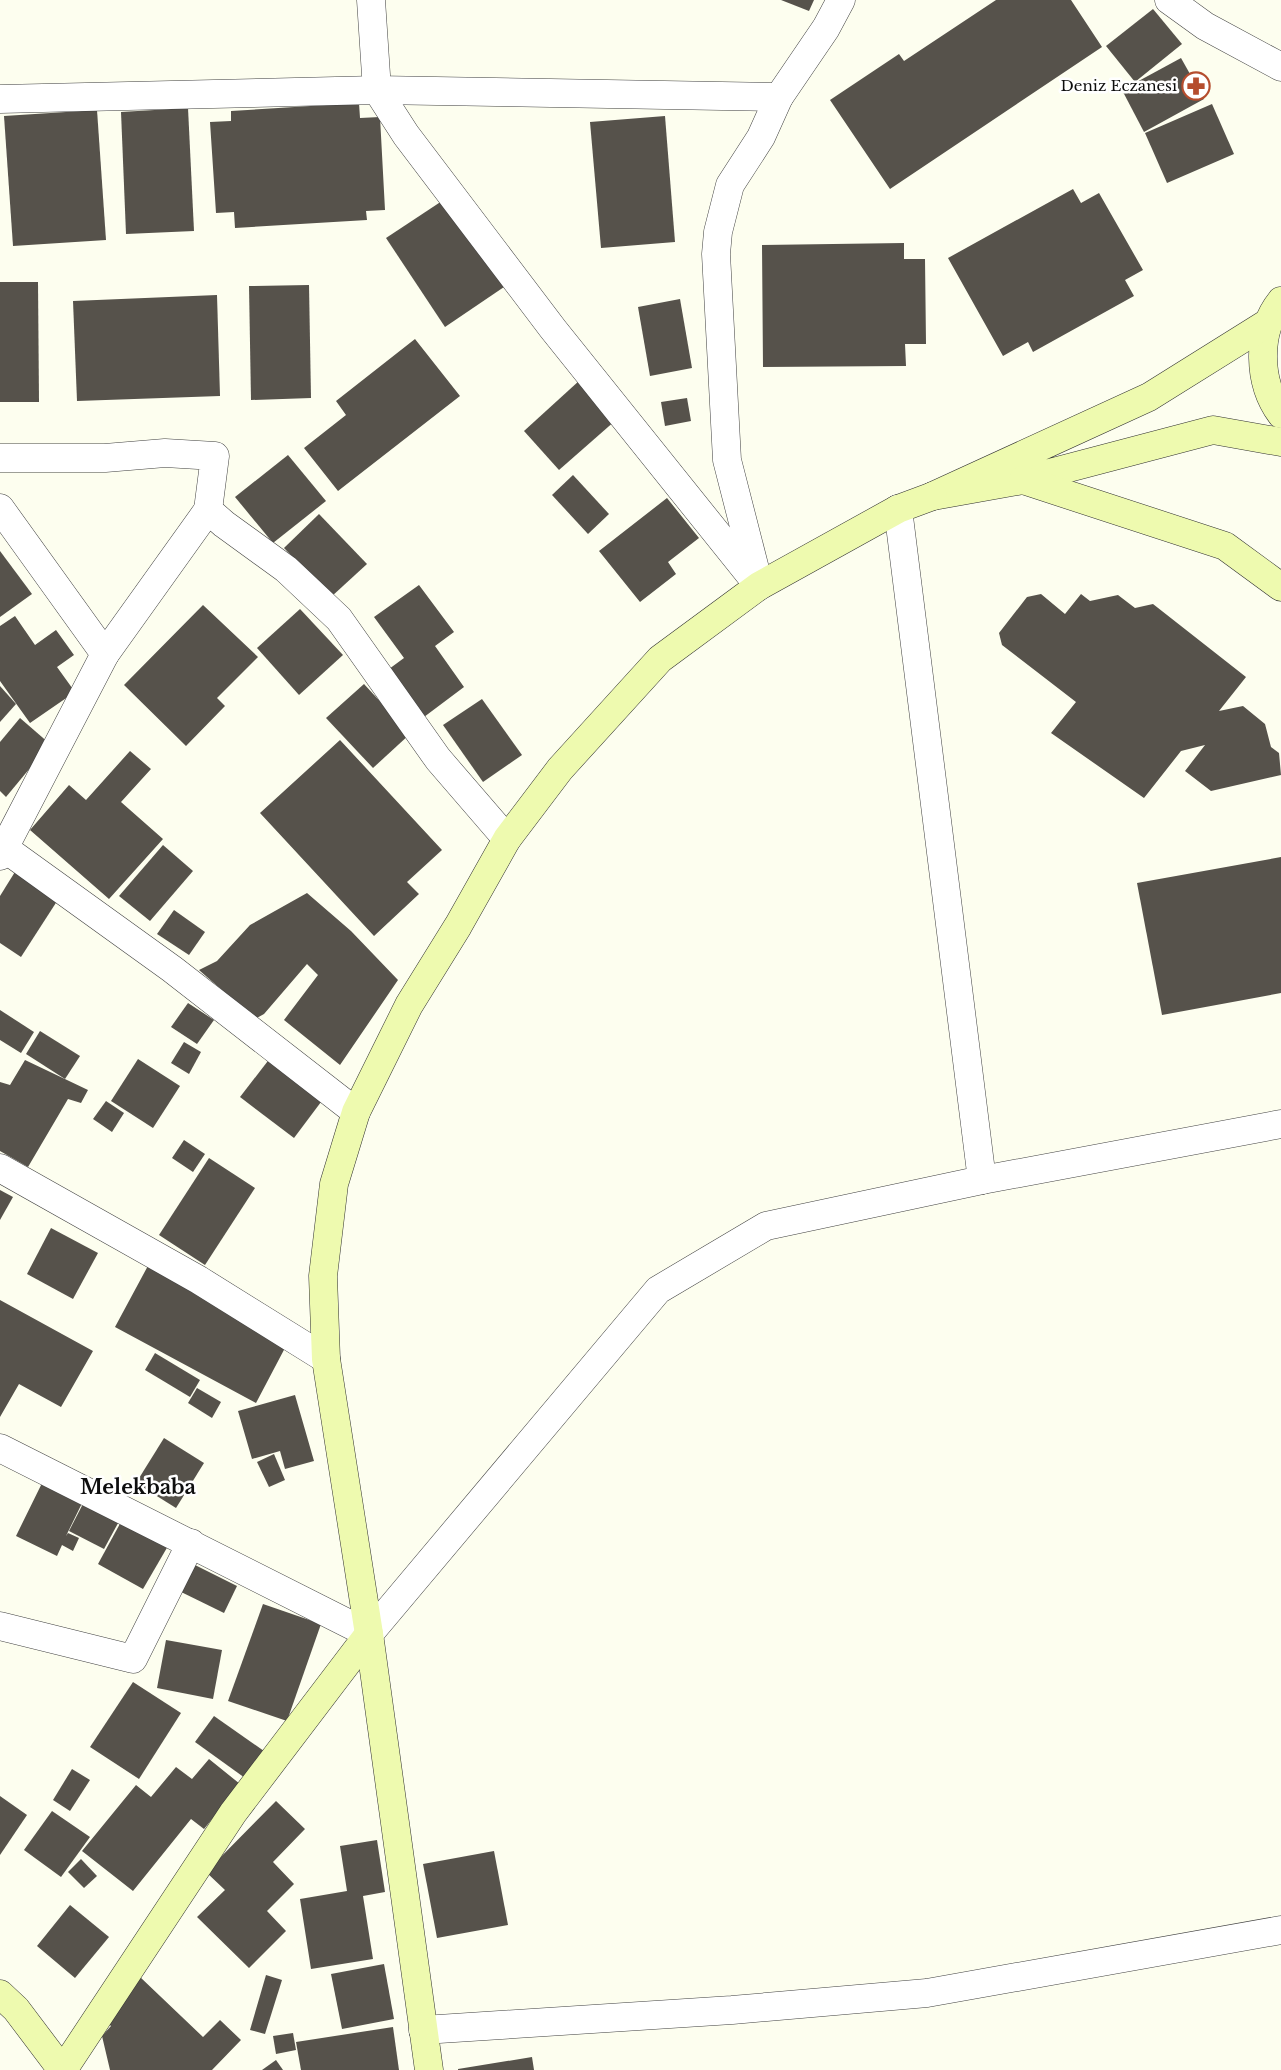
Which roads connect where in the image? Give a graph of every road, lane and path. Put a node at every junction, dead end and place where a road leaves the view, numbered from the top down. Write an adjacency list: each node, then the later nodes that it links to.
1 (371, 0): 5 (street)
2 (841, 0): 6 (street)
3 (1169, 0): 4 (street)
4 (1281, 67)
5 (377, 90): 6 (street); 7 (street); 17 (street)
6 (779, 97): 17 (street)
7 (0, 99)
8 (1277, 305): 9 (street); 13 (street)
9 (1281, 414)
10 (1281, 442): 12 (street)
11 (0, 458): 16 (street)
12 (1023, 480): 13 (street); 18 (street)
13 (933, 496): 15 (street)
14 (0, 508): 19 (street)
15 (898, 509): 17 (street); 25 (street)
16 (208, 510): 19 (street); 20 (street)
17 (759, 586): 20 (street)
18 (1281, 587)
19 (105, 654): 21 (street)
20 (508, 839): 22 (street)
21 (1, 850): 22 (street)
22 (356, 1112): 26 (street)
23 (1281, 1124): 25 (street)
24 (0, 1168): 26 (street)
25 (982, 1180): 30 (street)
26 (326, 1359): 30 (street)
27 (0, 1448): 28 (street)
28 (191, 1543): 29 (street); 30 (street)
29 (0, 1626)
30 (369, 1634): 33 (street); 34 (street)
31 (1281, 1930): 33 (street)
32 (0, 1994): 34 (street)
33 (423, 2030): 35 (street)
34 (62, 2070)
35 (428, 2070)

